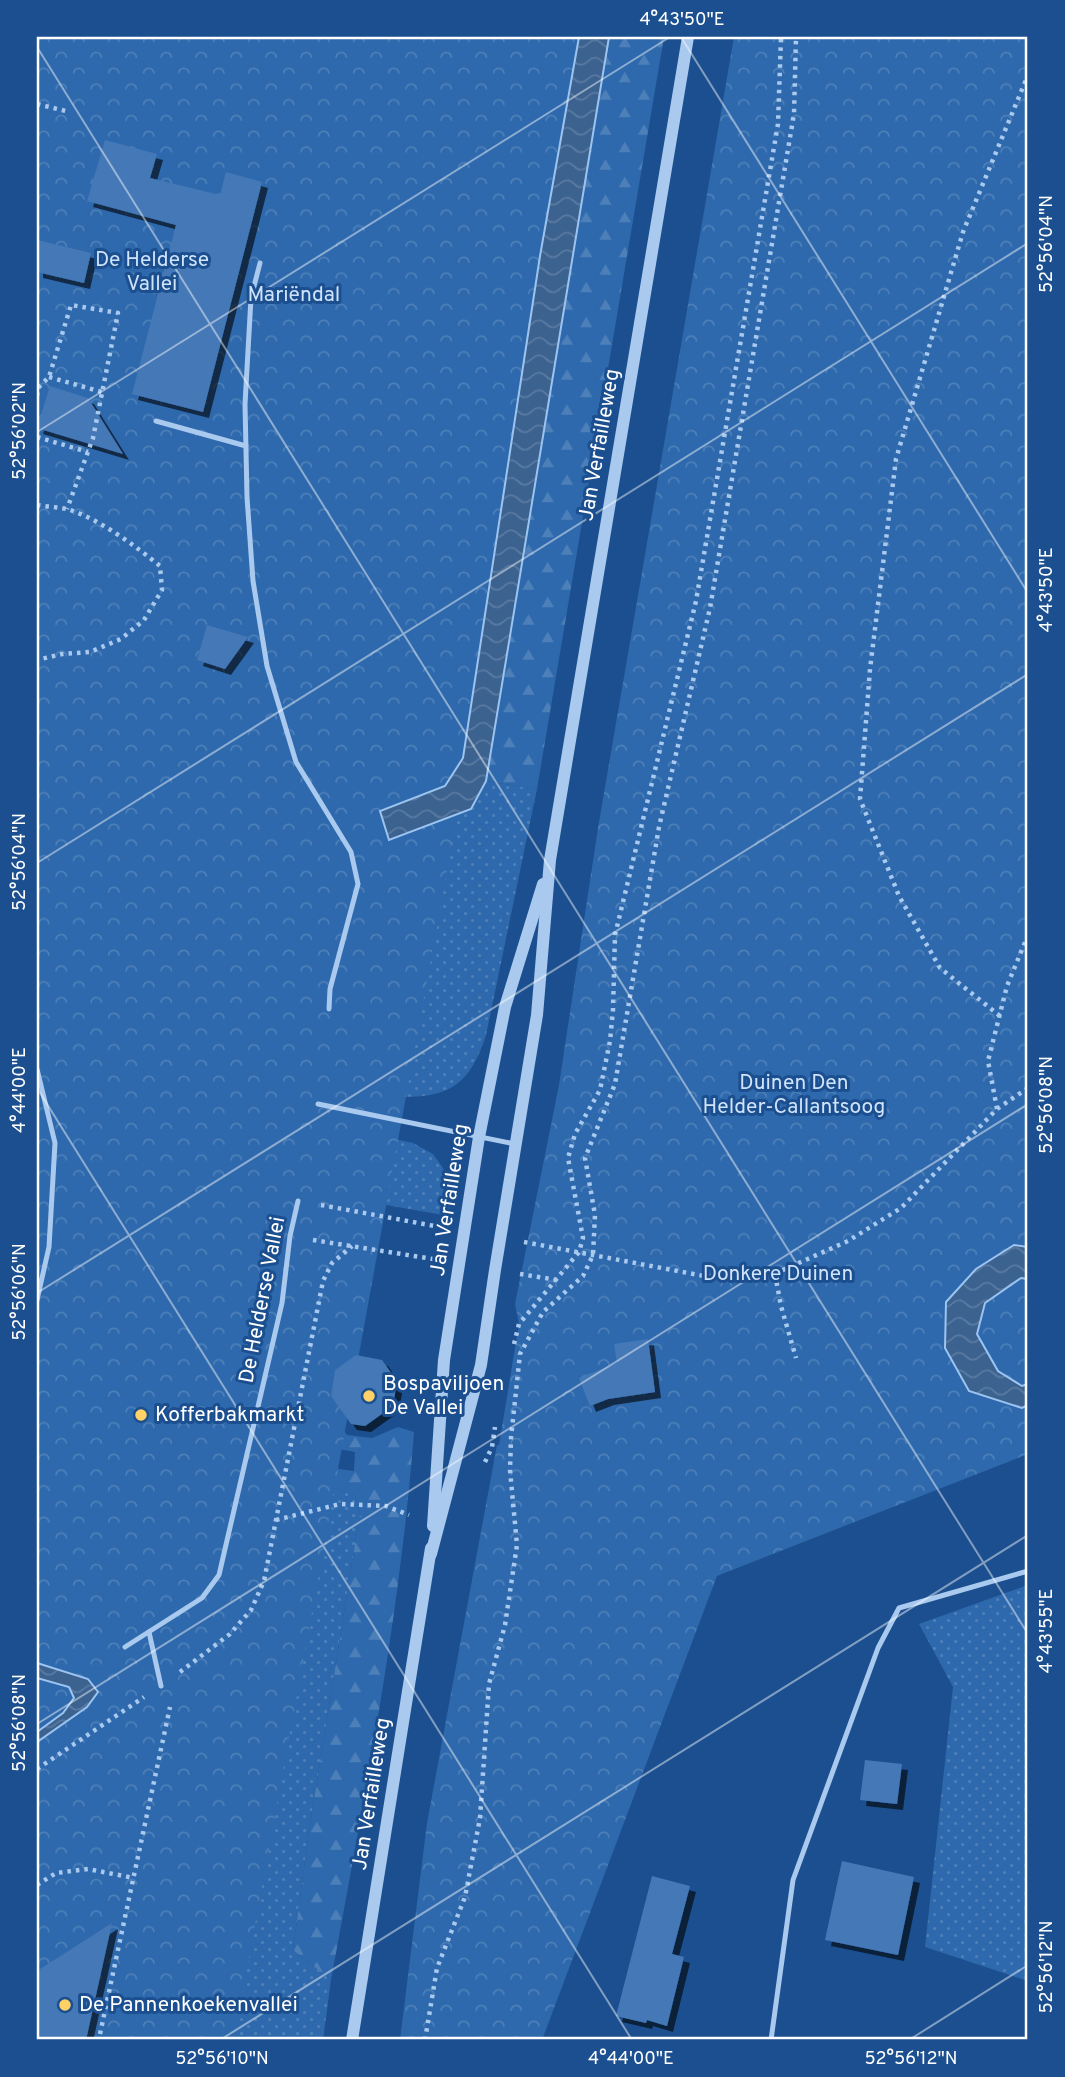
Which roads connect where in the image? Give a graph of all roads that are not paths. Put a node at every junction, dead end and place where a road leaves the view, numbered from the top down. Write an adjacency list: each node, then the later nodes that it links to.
1 (688, 37): 5 (street, Jan Verfailleweg)
2 (260, 263): 4 (lane)
3 (156, 421): 4 (lane)
4 (246, 446): 6 (lane)
5 (550, 860): 9 (street, Jan Verfailleweg); 10 (street, Jan Verfailleweg)
6 (329, 1009)
7 (37, 1069): 12 (lane)
8 (318, 1104): 9 (lane)
9 (479, 1137): 10 (lane); 13 (street, Jan Verfailleweg)
10 (515, 1144): 13 (street, Jan Verfailleweg)
11 (298, 1201): 15 (lane, De Helderse Vallei)
12 (37, 1300)
13 (431, 1554): 18 (street, Jan Verfailleweg)
14 (1028, 1571): 19 (lane)
15 (149, 1632): 16 (lane, De Helderse Vallei); 17 (lane)
16 (125, 1647)
17 (160, 1686)
18 (352, 2040)
19 (771, 2040)

